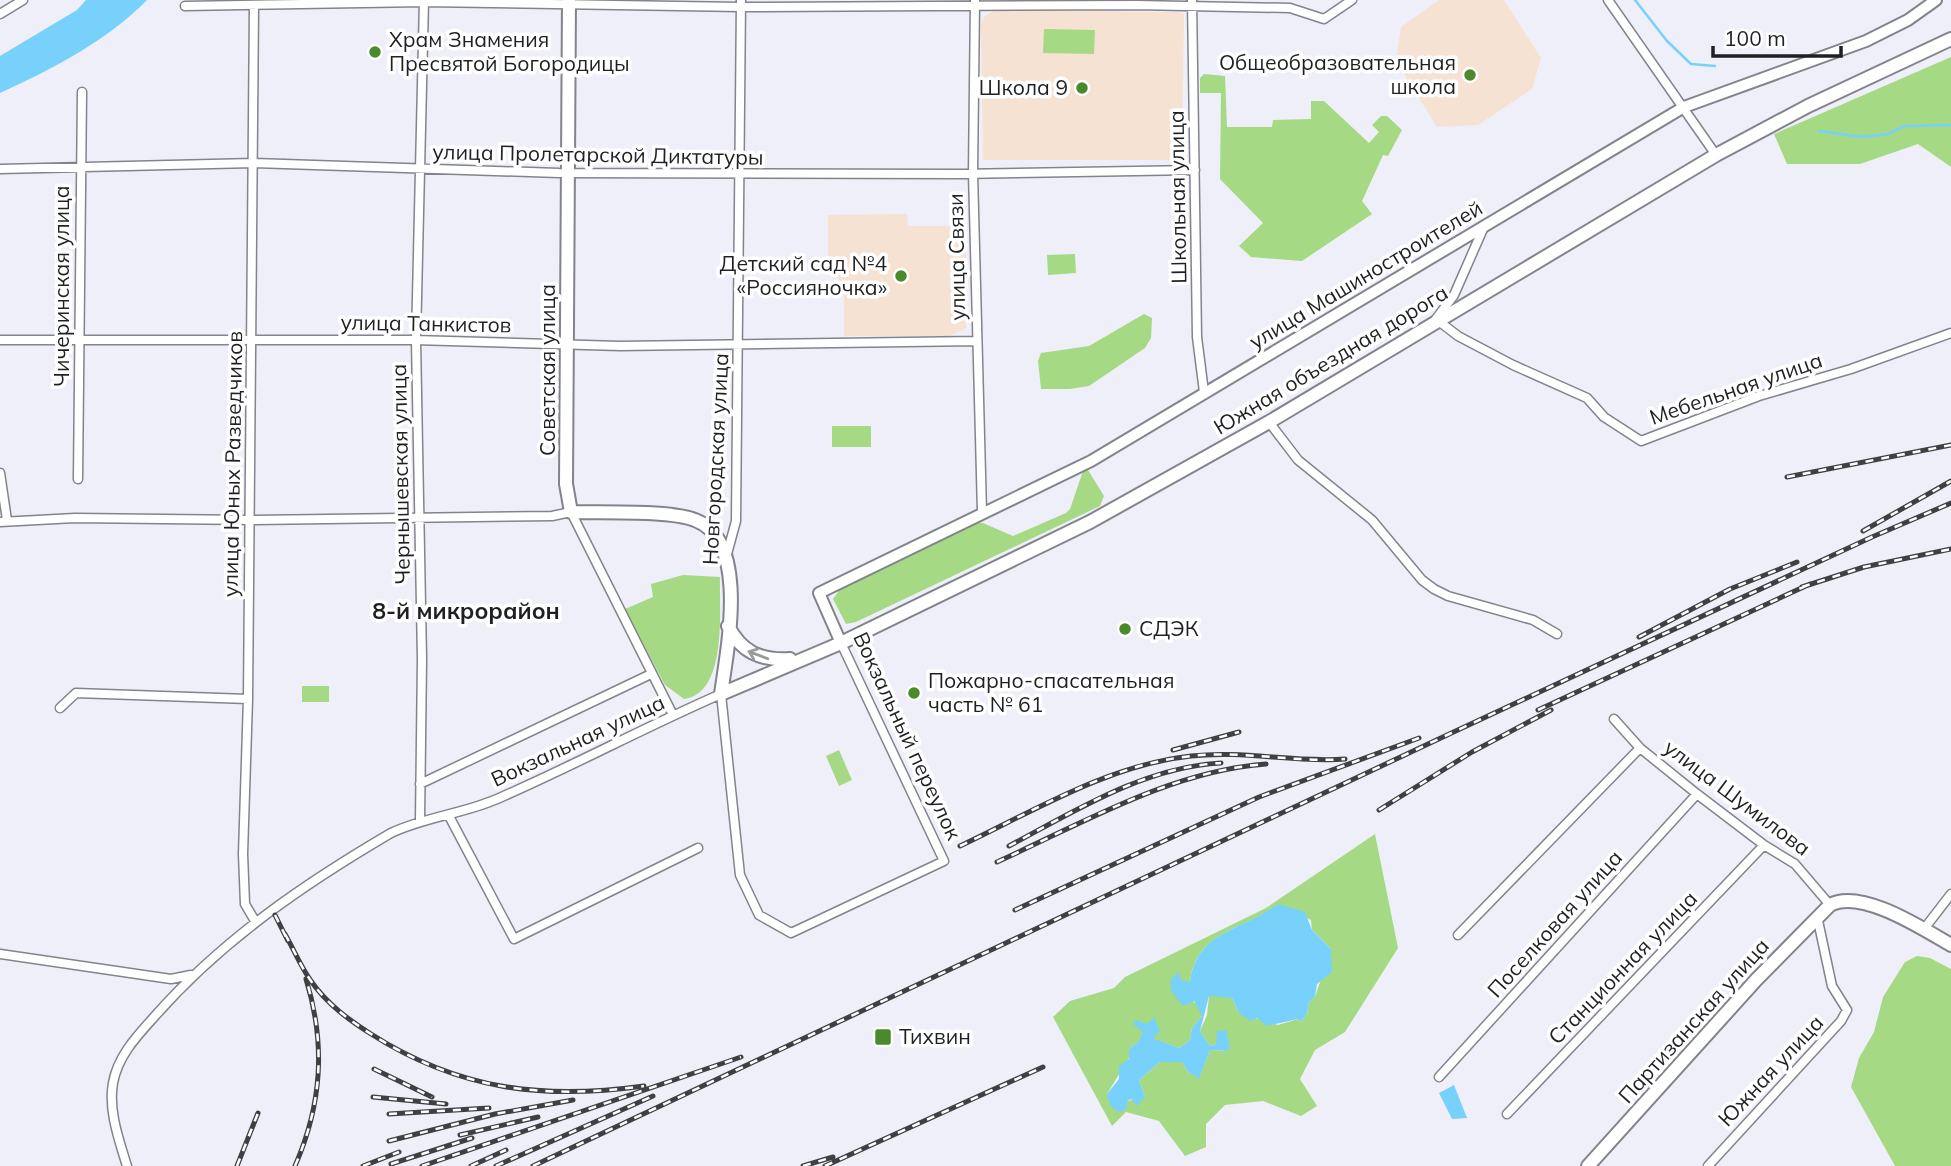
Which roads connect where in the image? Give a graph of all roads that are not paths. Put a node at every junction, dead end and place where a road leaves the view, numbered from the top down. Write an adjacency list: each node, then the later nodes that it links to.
1 (23, 0): 12 (street)
2 (1352, 0): 8 (street)
3 (1608, 0): 15 (street)
4 (1936, 0): 15 (street, улица Машиностроителей)
5 (424, 1): 6 (street); 10 (street); 20 (street, Чернышевская улица)
6 (569, 2): 9 (street); 22 (main road, Советская улица)
7 (975, 3): 8 (street); 9 (street); 23 (street, улица Связи)
8 (1192, 3): 21 (street, Школьная улица)
9 (741, 4): 24 (street, Новгородская улица)
10 (254, 5): 11 (street); 17 (street, улица Юных Разведчиков)
11 (185, 6)
12 (0, 14)
13 (1951, 38): 16 (main road, Южная объездная дорога)
14 (82, 92): 18 (street, Чичеринская улица)
15 (1684, 107): 16 (street); 25 (street, улица Машиностроителей)
16 (1716, 155): 26 (main road, Южная объездная дорога)
17 (254, 163): 18 (street, улица Пролетарской Диктатуры); 20 (street, улица Пролетарской Диктатуры); 28 (street, улица Юных Разведчиков)
18 (80, 167): 19 (street, улица Пролетарской Диктатуры); 30 (street, Чичеринская улица)
19 (0, 169)
20 (418, 170): 22 (street, улица Пролетарской Диктатуры); 31 (street, Чернышевская улица)
21 (1195, 170): 23 (street, улица Пролетарской Диктатуры); 35 (street, Школьная улица)
22 (568, 173): 24 (street, улица Пролетарской Диктатуры); 33 (main road, Советская улица)
23 (973, 173): 24 (street, улица Пролетарской Диктатуры); 32 (street, улица Связи)
24 (739, 174): 34 (street, Новгородская улица)
25 (1483, 229): 26 (street); 35 (street, улица Машиностроителей)
26 (1436, 319): 27 (street, Мебельная улица); 36 (main road, Южная объездная дорога)
27 (1951, 333)
28 (252, 338): 30 (street, улица Танкистов); 31 (street, улица Танкистов); 42 (street, улица Юных Разведчиков)
29 (0, 340): 30 (street, улица Танкистов)
30 (81, 340): 38 (street, Чичеринская улица)
31 (416, 340): 33 (street, улица Танкистов); 41 (street, Чернышевская улица)
32 (976, 341): 34 (street, улица Танкистов); 40 (street, улица Связи)
33 (567, 345): 34 (street, улица Танкистов); 39 (main road, Советская улица)
34 (740, 345): 44 (street, Новгородская улица)
35 (1204, 392): 40 (street, улица Машиностроителей)
36 (1269, 422): 47 (street); 48 (main road, Южная объездная дорога)
37 (0, 473): 43 (street)
38 (78, 479)
39 (571, 512): 41 (street); 44 (main road); 50 (street, Советская улица)
40 (982, 512): 45 (street, улица Машиностроителей)
41 (420, 518): 42 (street); 57 (street, Чернышевская улица)
42 (250, 520): 43 (street); 52 (street, улица Юных Разведчиков)
43 (3, 521)
44 (727, 554): 46 (main road, Новгородская улица)
45 (818, 593): 48 (street, Вокзальный переулок)
46 (728, 626): 49 (main road, one-way to 46); 51 (main road, Новгородская улица)
47 (1557, 634)
48 (841, 643): 49 (main road, Южная объездная дорога); 65 (street, Вокзальный переулок)
49 (800, 658): 51 (main road, Южная объездная дорога)
50 (652, 674): 54 (street, Советская улица); 57 (street)
51 (721, 694): 54 (street, Вокзальная улица); 65 (street, Новгородская улица)
52 (248, 699): 53 (street); 67 (street, улица Юных Разведчиков)
53 (60, 708)
54 (673, 715): 59 (street, Вокзальная улица)
55 (1614, 719): 56 (street, улица Шумилова)
56 (1640, 748): 58 (street, улица Шумилова); 69 (street)
57 (420, 784): 60 (street, Чернышевская улица)
58 (1697, 794): 61 (street, улица Шумилова); 73 (street, Поселковая улица)
59 (449, 816): 60 (street, Вокзальная улица); 62 (street)
60 (420, 821): 67 (street, Вокзальная улица)
61 (1764, 845): 64 (street, улица Шумилова); 74 (street, Станционная улица)
62 (698, 848)
63 (1951, 894): 68 (street)
64 (1830, 905): 66 (main road, Партизанская улица); 68 (main road)
65 (759, 915)
66 (1817, 916): 76 (main road, Партизанская улица); 77 (street, Южная улица)
67 (255, 921): 72 (street, Вокзальная улица)
68 (1924, 929): 70 (main road)
69 (1458, 935)
70 (1951, 945)
71 (0, 954): 72 (street)
72 (191, 975): 75 (street, Вокзальная улица)
73 (1439, 1077)
74 (1507, 1114)
75 (127, 1166)
76 (1588, 1166)
77 (1708, 1166)

